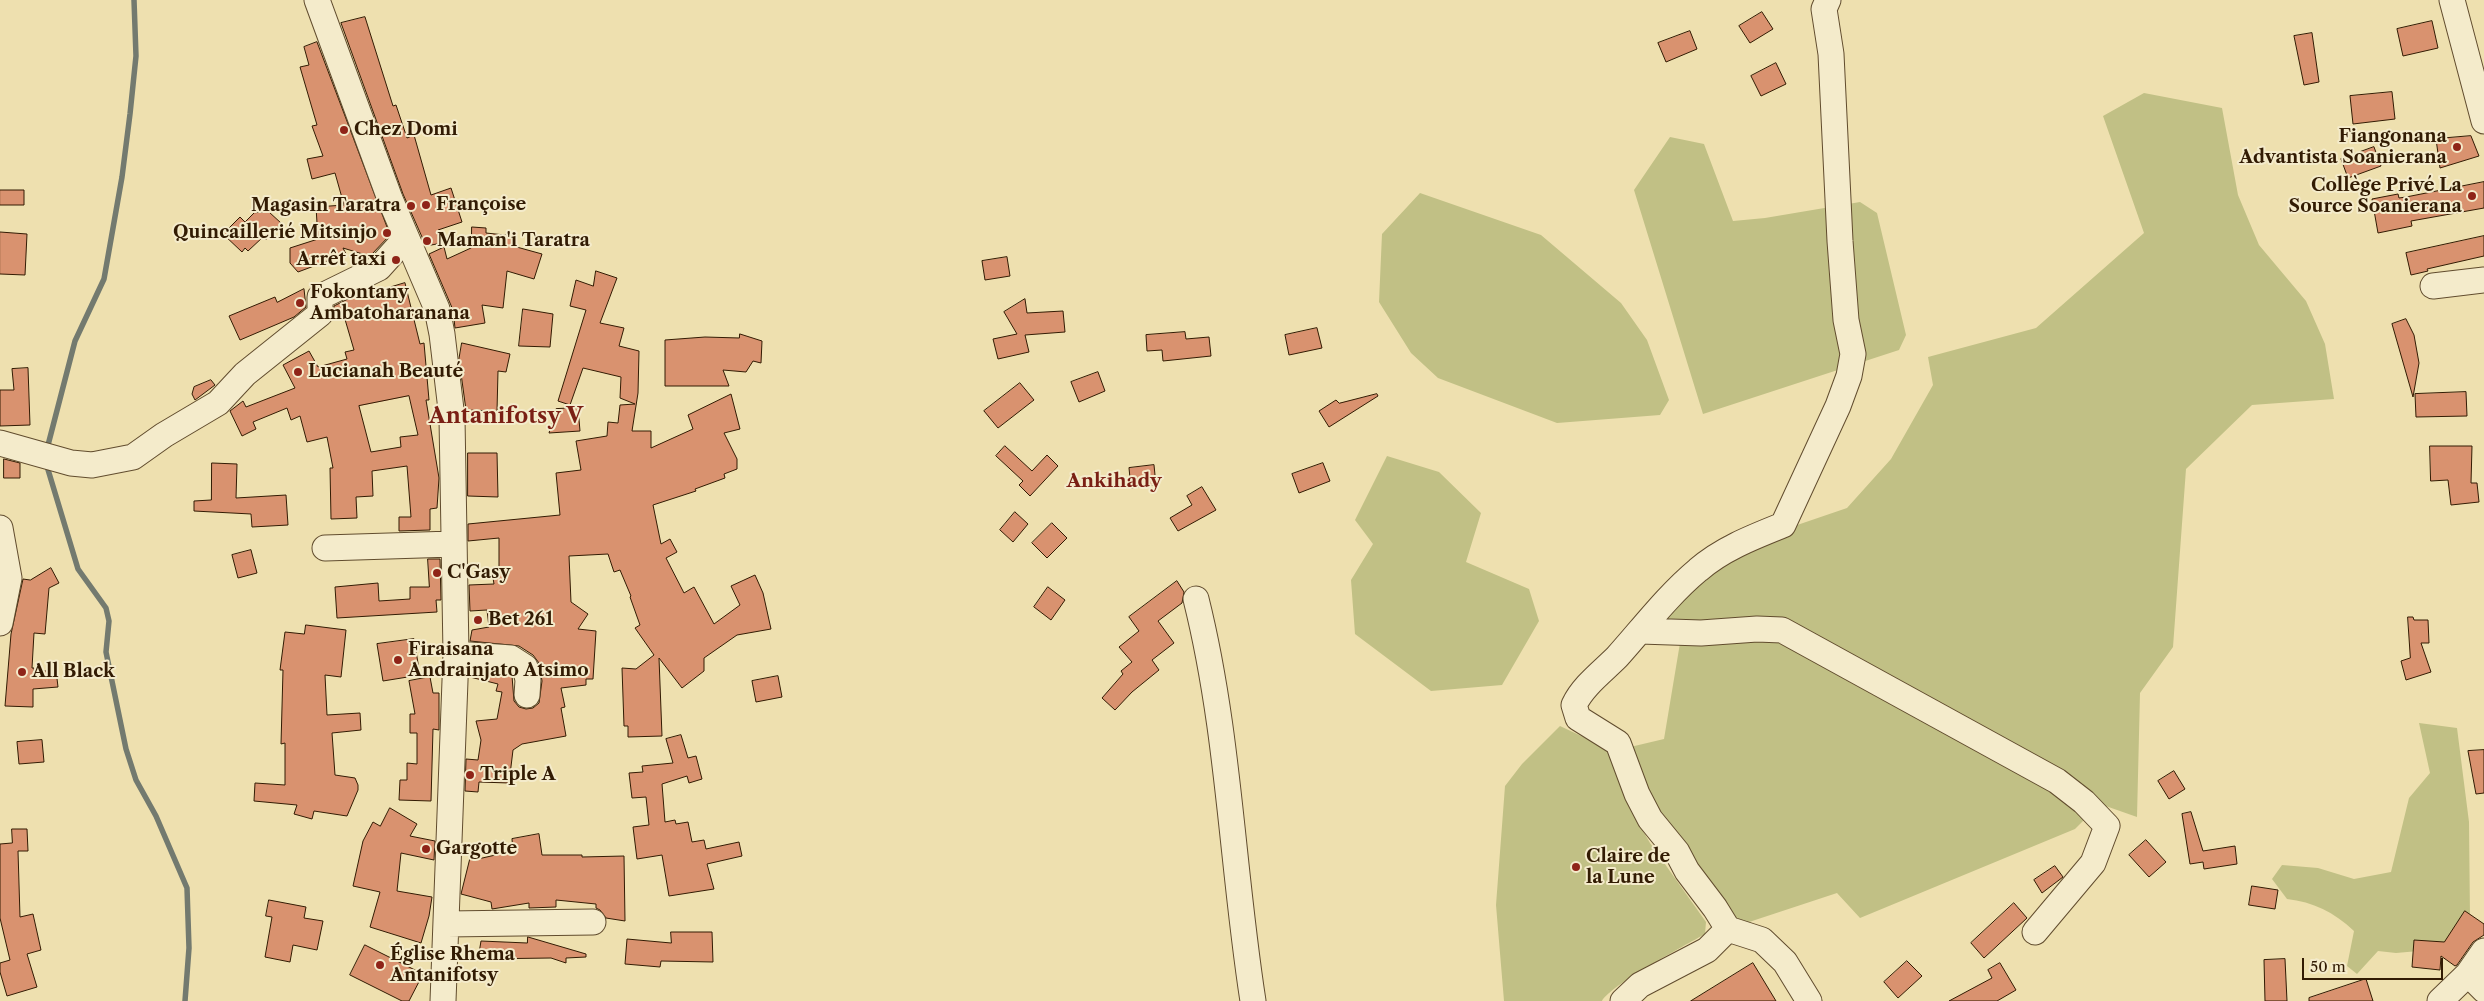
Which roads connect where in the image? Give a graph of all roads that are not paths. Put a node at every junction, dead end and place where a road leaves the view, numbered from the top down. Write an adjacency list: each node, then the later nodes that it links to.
1 (317, 0): 5 (street)
2 (1828, 0): 14 (street)
3 (2452, 0): 4 (street)
4 (2484, 121)
5 (406, 238): 8 (street); 10 (street)
6 (2484, 280): 7 (street)
7 (2433, 286)
8 (0, 443)
9 (0, 528): 13 (street)
10 (453, 544): 11 (street); 15 (street)
11 (325, 548)
12 (1196, 599): 24 (street)
13 (0, 623)
14 (1640, 631): 19 (street); 20 (street)
15 (456, 654): 16 (street); 18 (street)
16 (527, 695)
17 (593, 922): 18 (street)
18 (447, 924): 23 (street)
19 (1728, 929): 25 (street); 26 (street)
20 (2035, 932)
21 (2484, 951): 22 (street)
22 (2476, 982): 27 (street)
23 (443, 1001)
24 (1253, 1001)
25 (1623, 1001)
26 (1809, 1001)
27 (2440, 1001)

